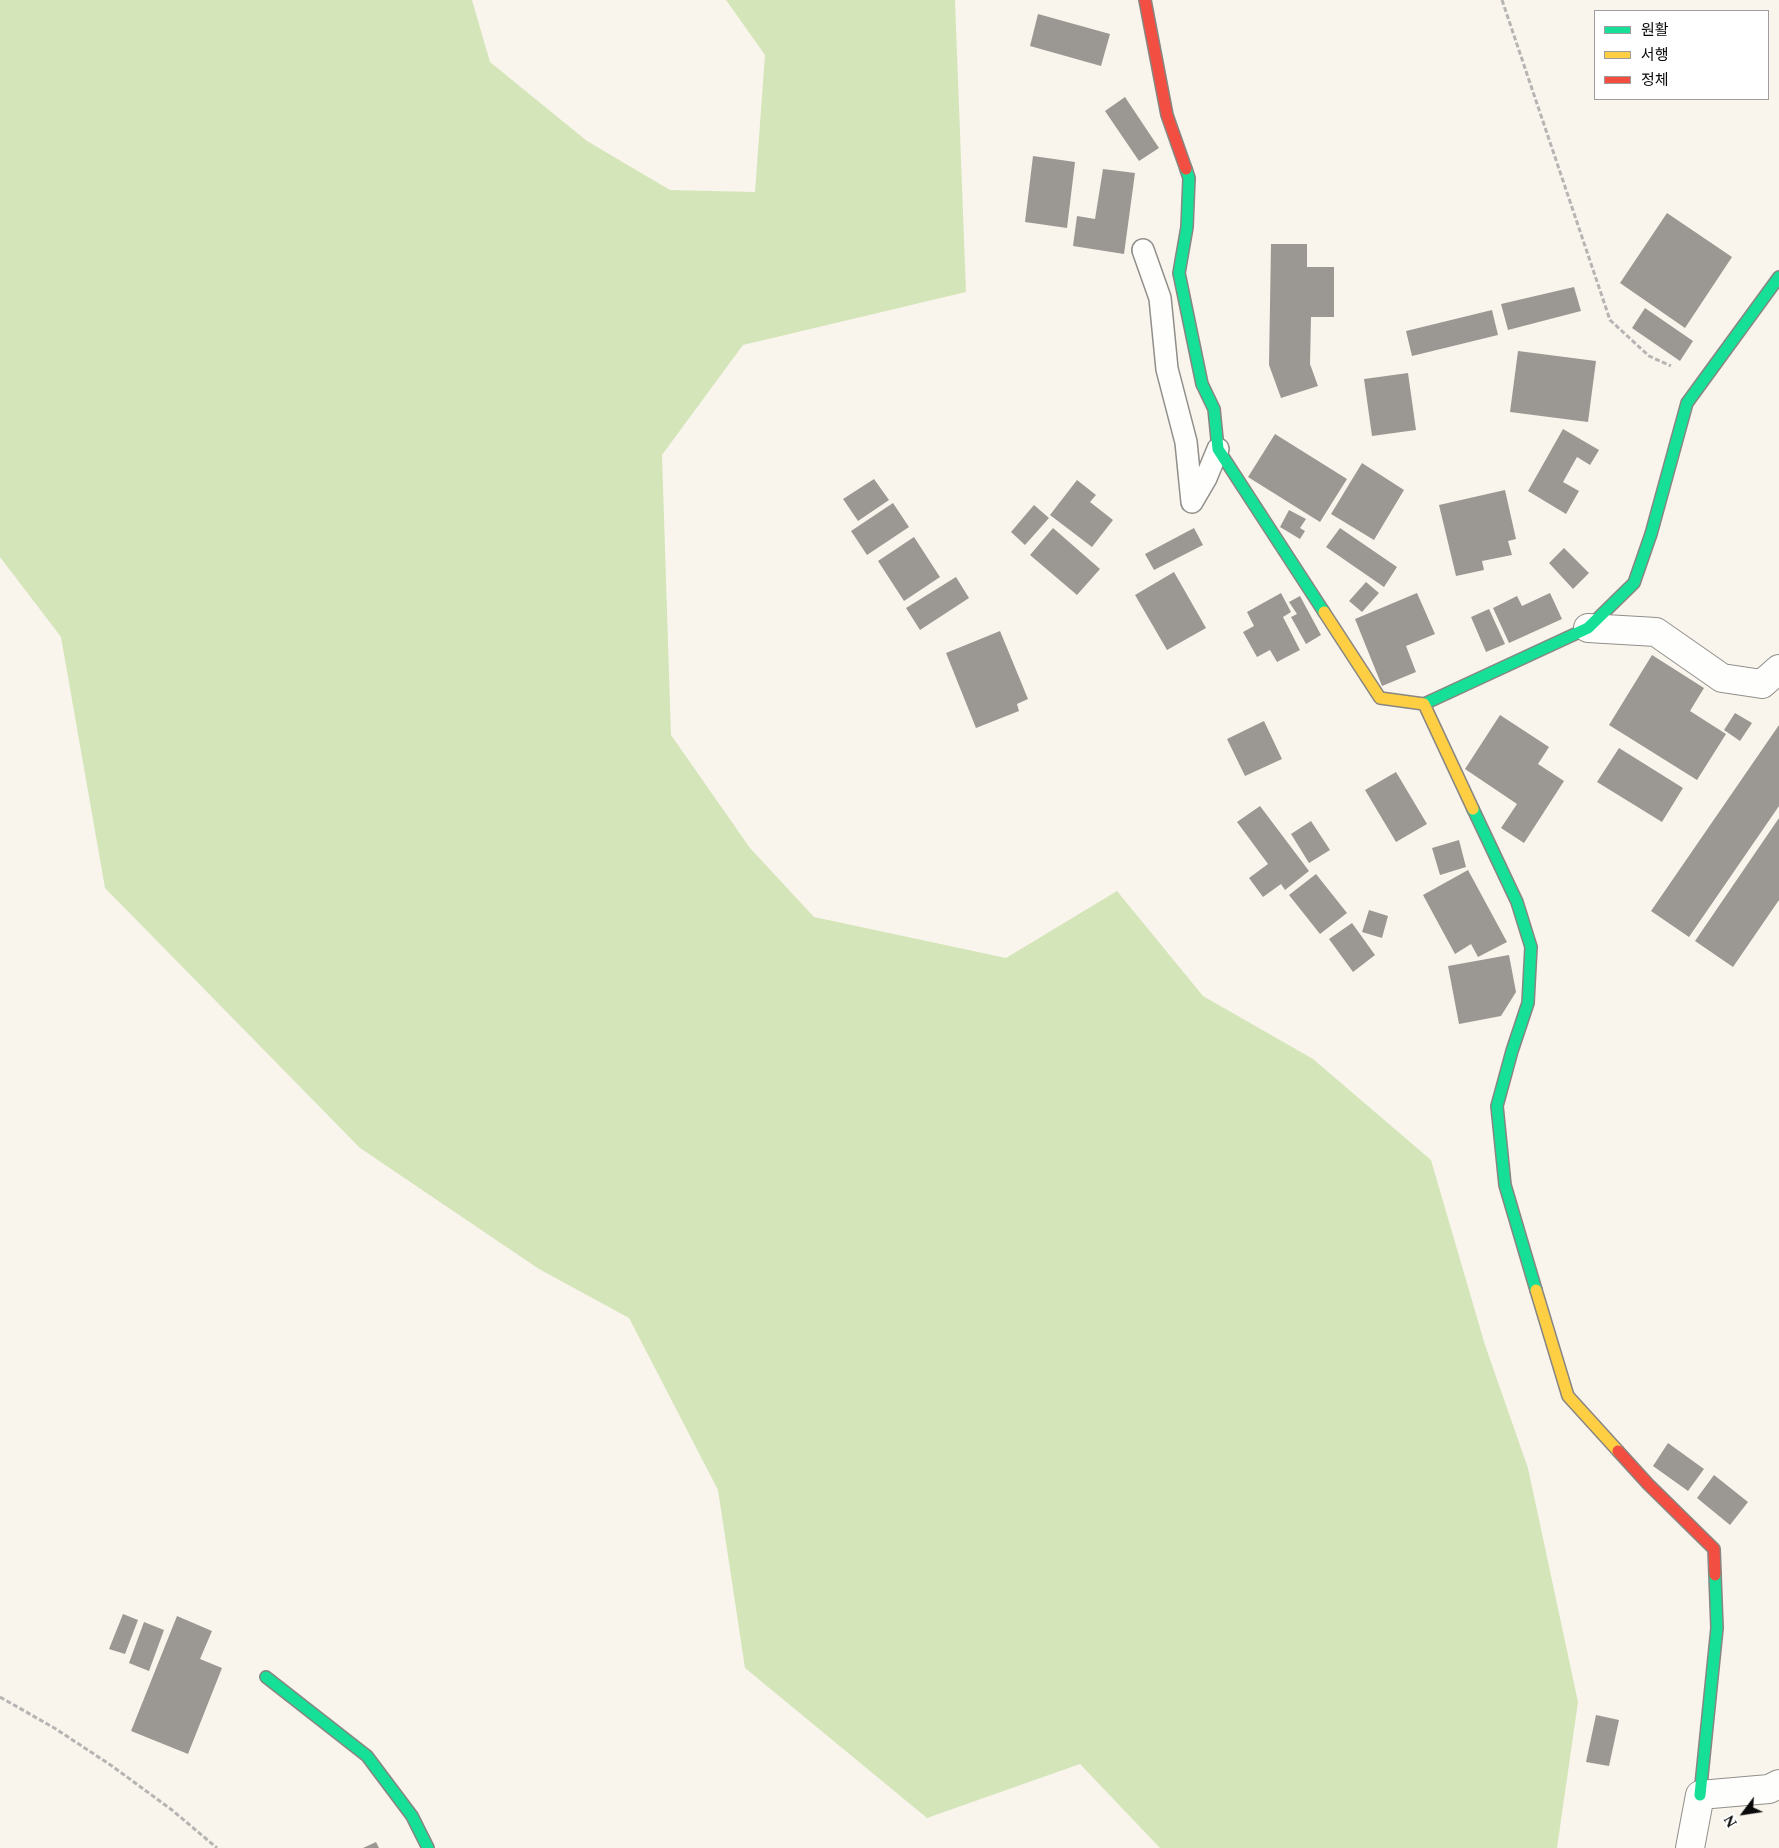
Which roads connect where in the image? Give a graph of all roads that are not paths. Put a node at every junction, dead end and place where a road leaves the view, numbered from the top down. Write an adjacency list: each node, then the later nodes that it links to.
1 (1145, 0): 4 (street)
2 (1143, 250): 3 (lane)
3 (1151, 273): 4 (lane); 6 (lane)
4 (1179, 273): 6 (street)
5 (1779, 278): 7 (street)
6 (1218, 449): 9 (street)
7 (1588, 628): 8 (street); 9 (street)
8 (1779, 668)
9 (1424, 704): 12 (street)
10 (266, 1677): 13 (street)
11 (1779, 1784): 12 (street)
12 (1700, 1795): 14 (street)
13 (428, 1848)
14 (1690, 1848)

